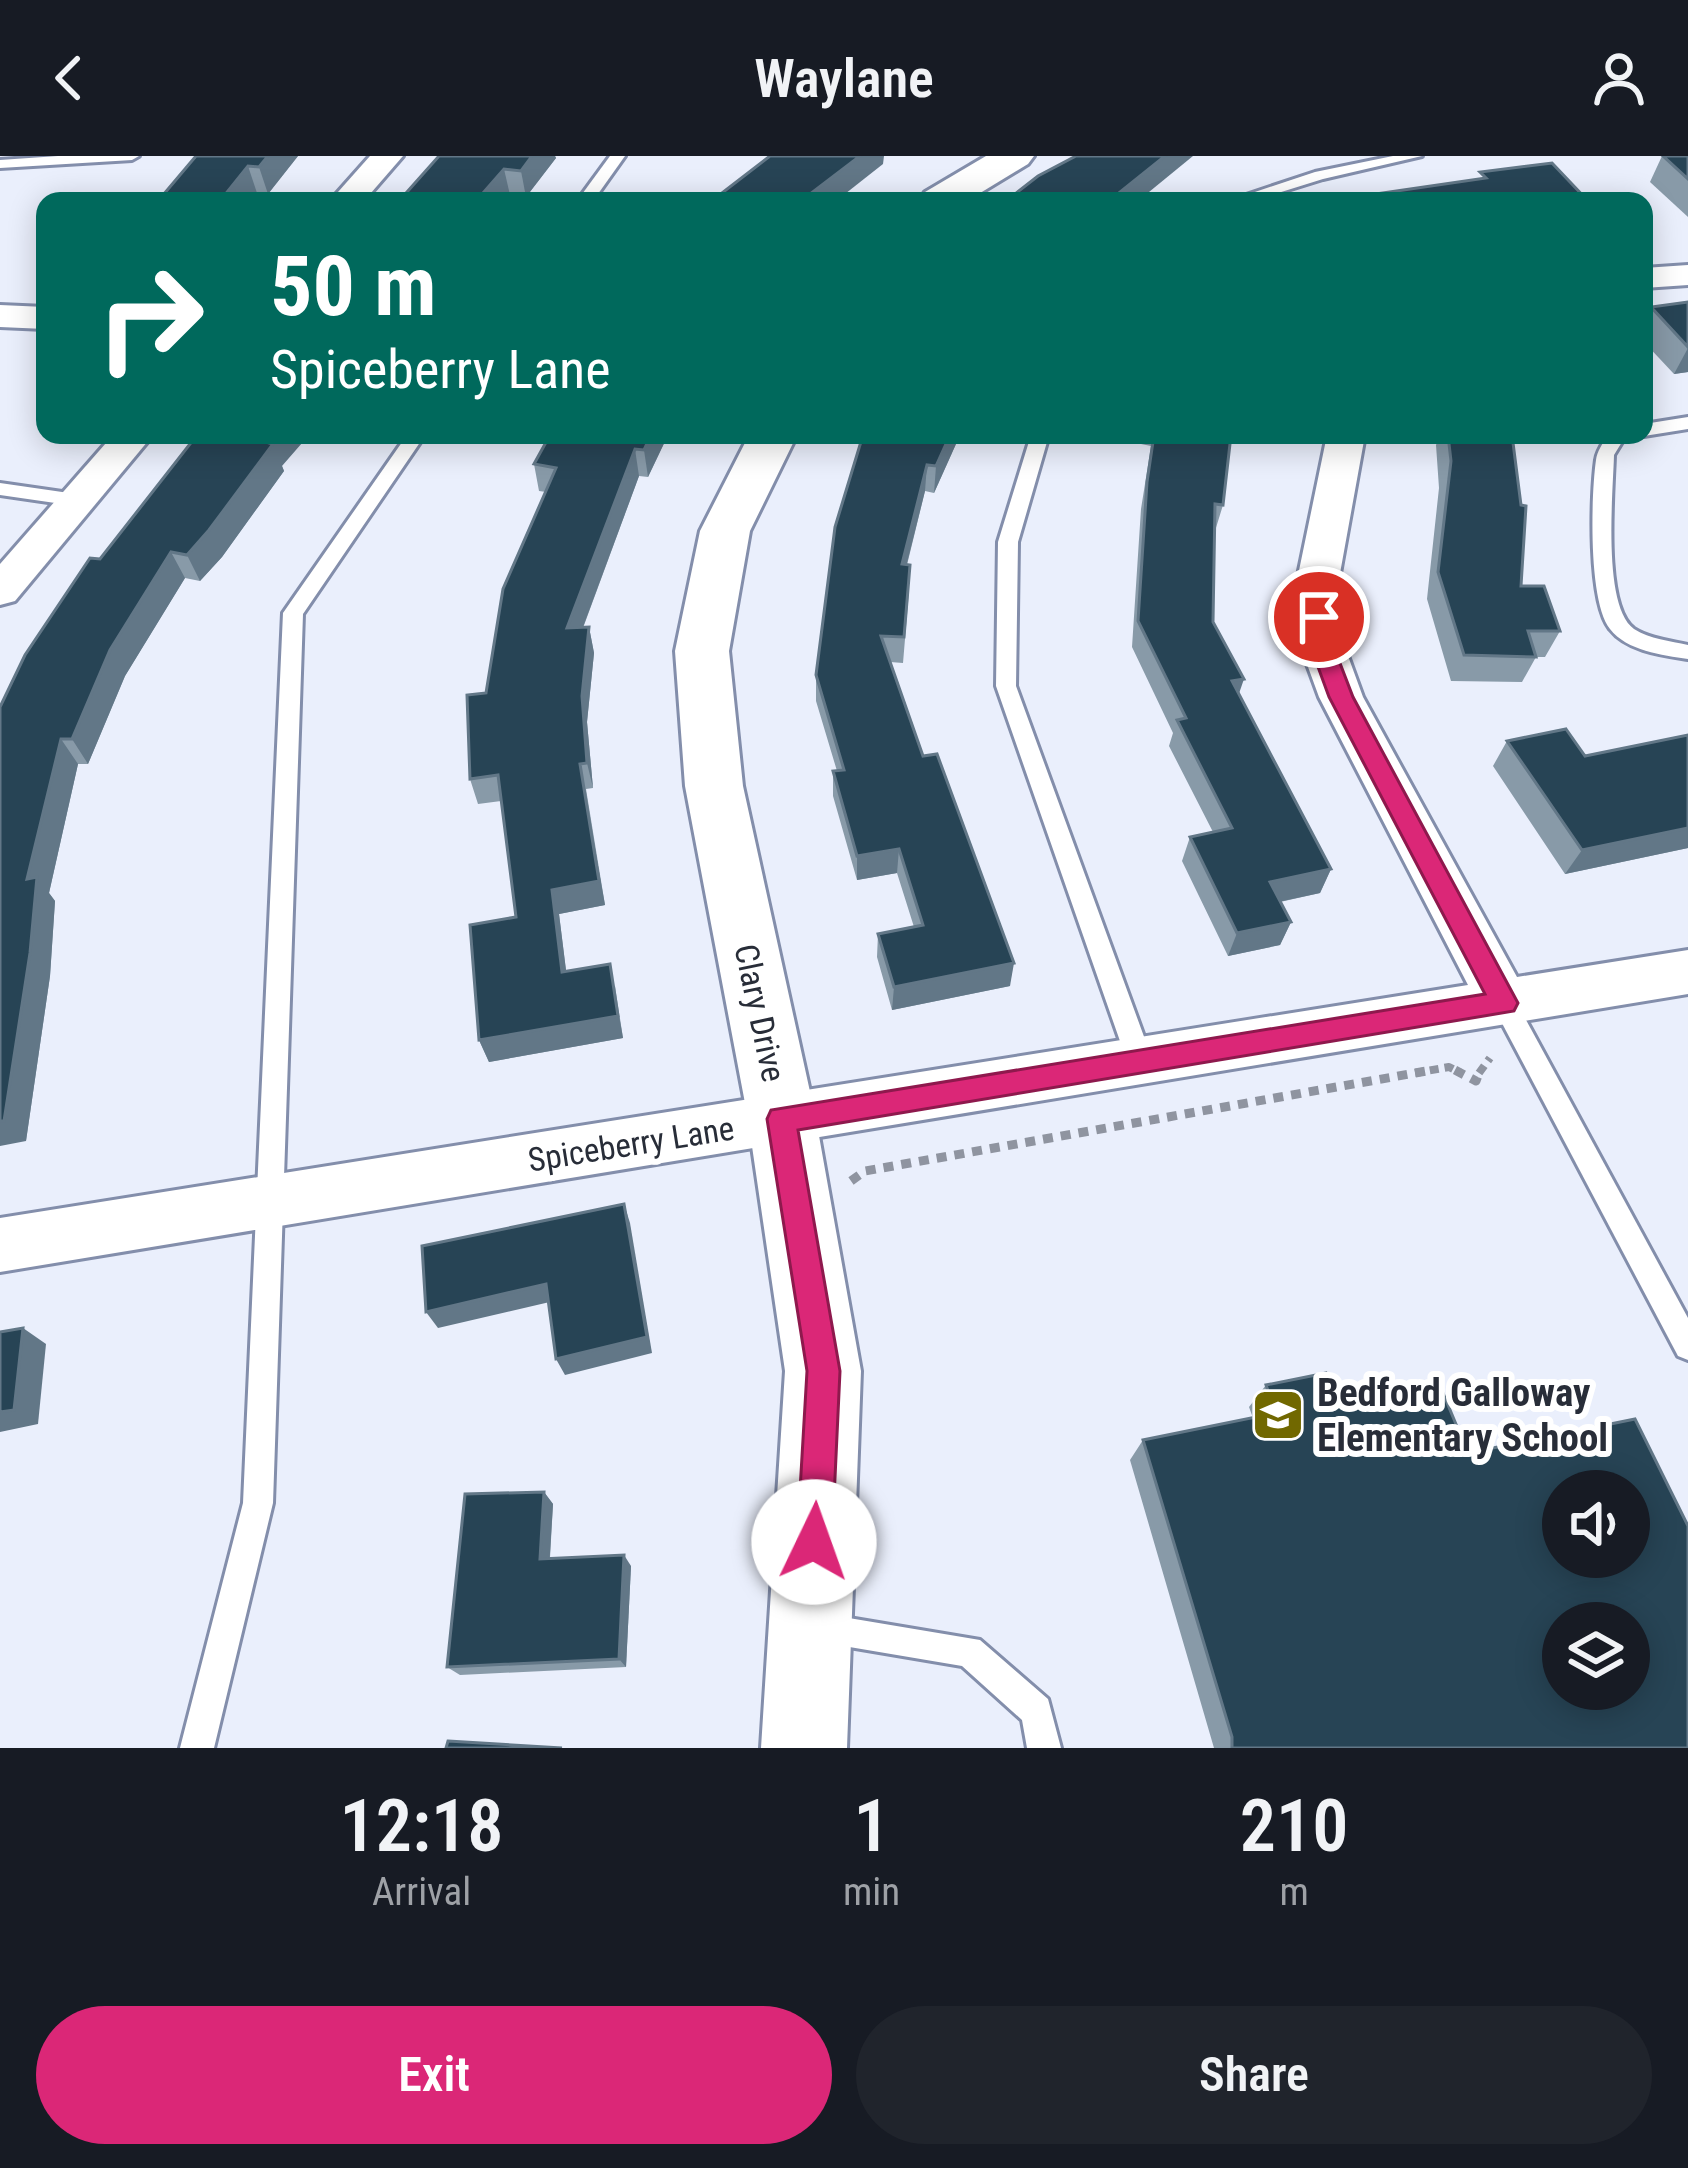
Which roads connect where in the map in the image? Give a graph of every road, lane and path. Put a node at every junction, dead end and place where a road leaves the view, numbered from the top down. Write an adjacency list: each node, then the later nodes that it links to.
1 (132, 156): 6 (lane)
2 (387, 156): 7 (street)
3 (618, 156): 8 (lane)
4 (1014, 156): 9 (street)
5 (1415, 156): 10 (lane)
6 (0, 164)
7 (354, 192)
8 (592, 192)
9 (954, 192)
10 (1267, 192)
11 (1688, 275): 12 (street)
12 (1653, 277)
13 (0, 316): 14 (street)
14 (36, 318)
15 (1688, 423): 16 (lane)
16 (1653, 429)
17 (126, 444): 24 (street)
18 (410, 444): 32 (lane)
19 (768, 444): 30 (street, Clary Drive)
20 (1037, 444): 29 (lane)
21 (1344, 444): 28 (street)
22 (1611, 444): 26 (lane)
23 (0, 489): 24 (lane)
24 (76, 500): 25 (street)
25 (0, 591)
26 (1688, 652)
27 (1688, 972): 28 (street, Spiceberry Lane)
28 (1516, 1026): 29 (street, Spiceberry Lane); 31 (path); 34 (lane)
29 (1141, 1064): 30 (street, Spiceberry Lane)
30 (782, 1119): 32 (street, Spiceberry Lane); 35 (street, Clary Drive)
31 (849, 1196)
32 (271, 1202): 33 (street, Spiceberry Lane); 36 (lane)
33 (0, 1245)
34 (1688, 1346)
35 (810, 1627): 37 (street, Clary Drive); 38 (lane)
36 (197, 1748)
37 (804, 1748)
38 (1044, 1748)

